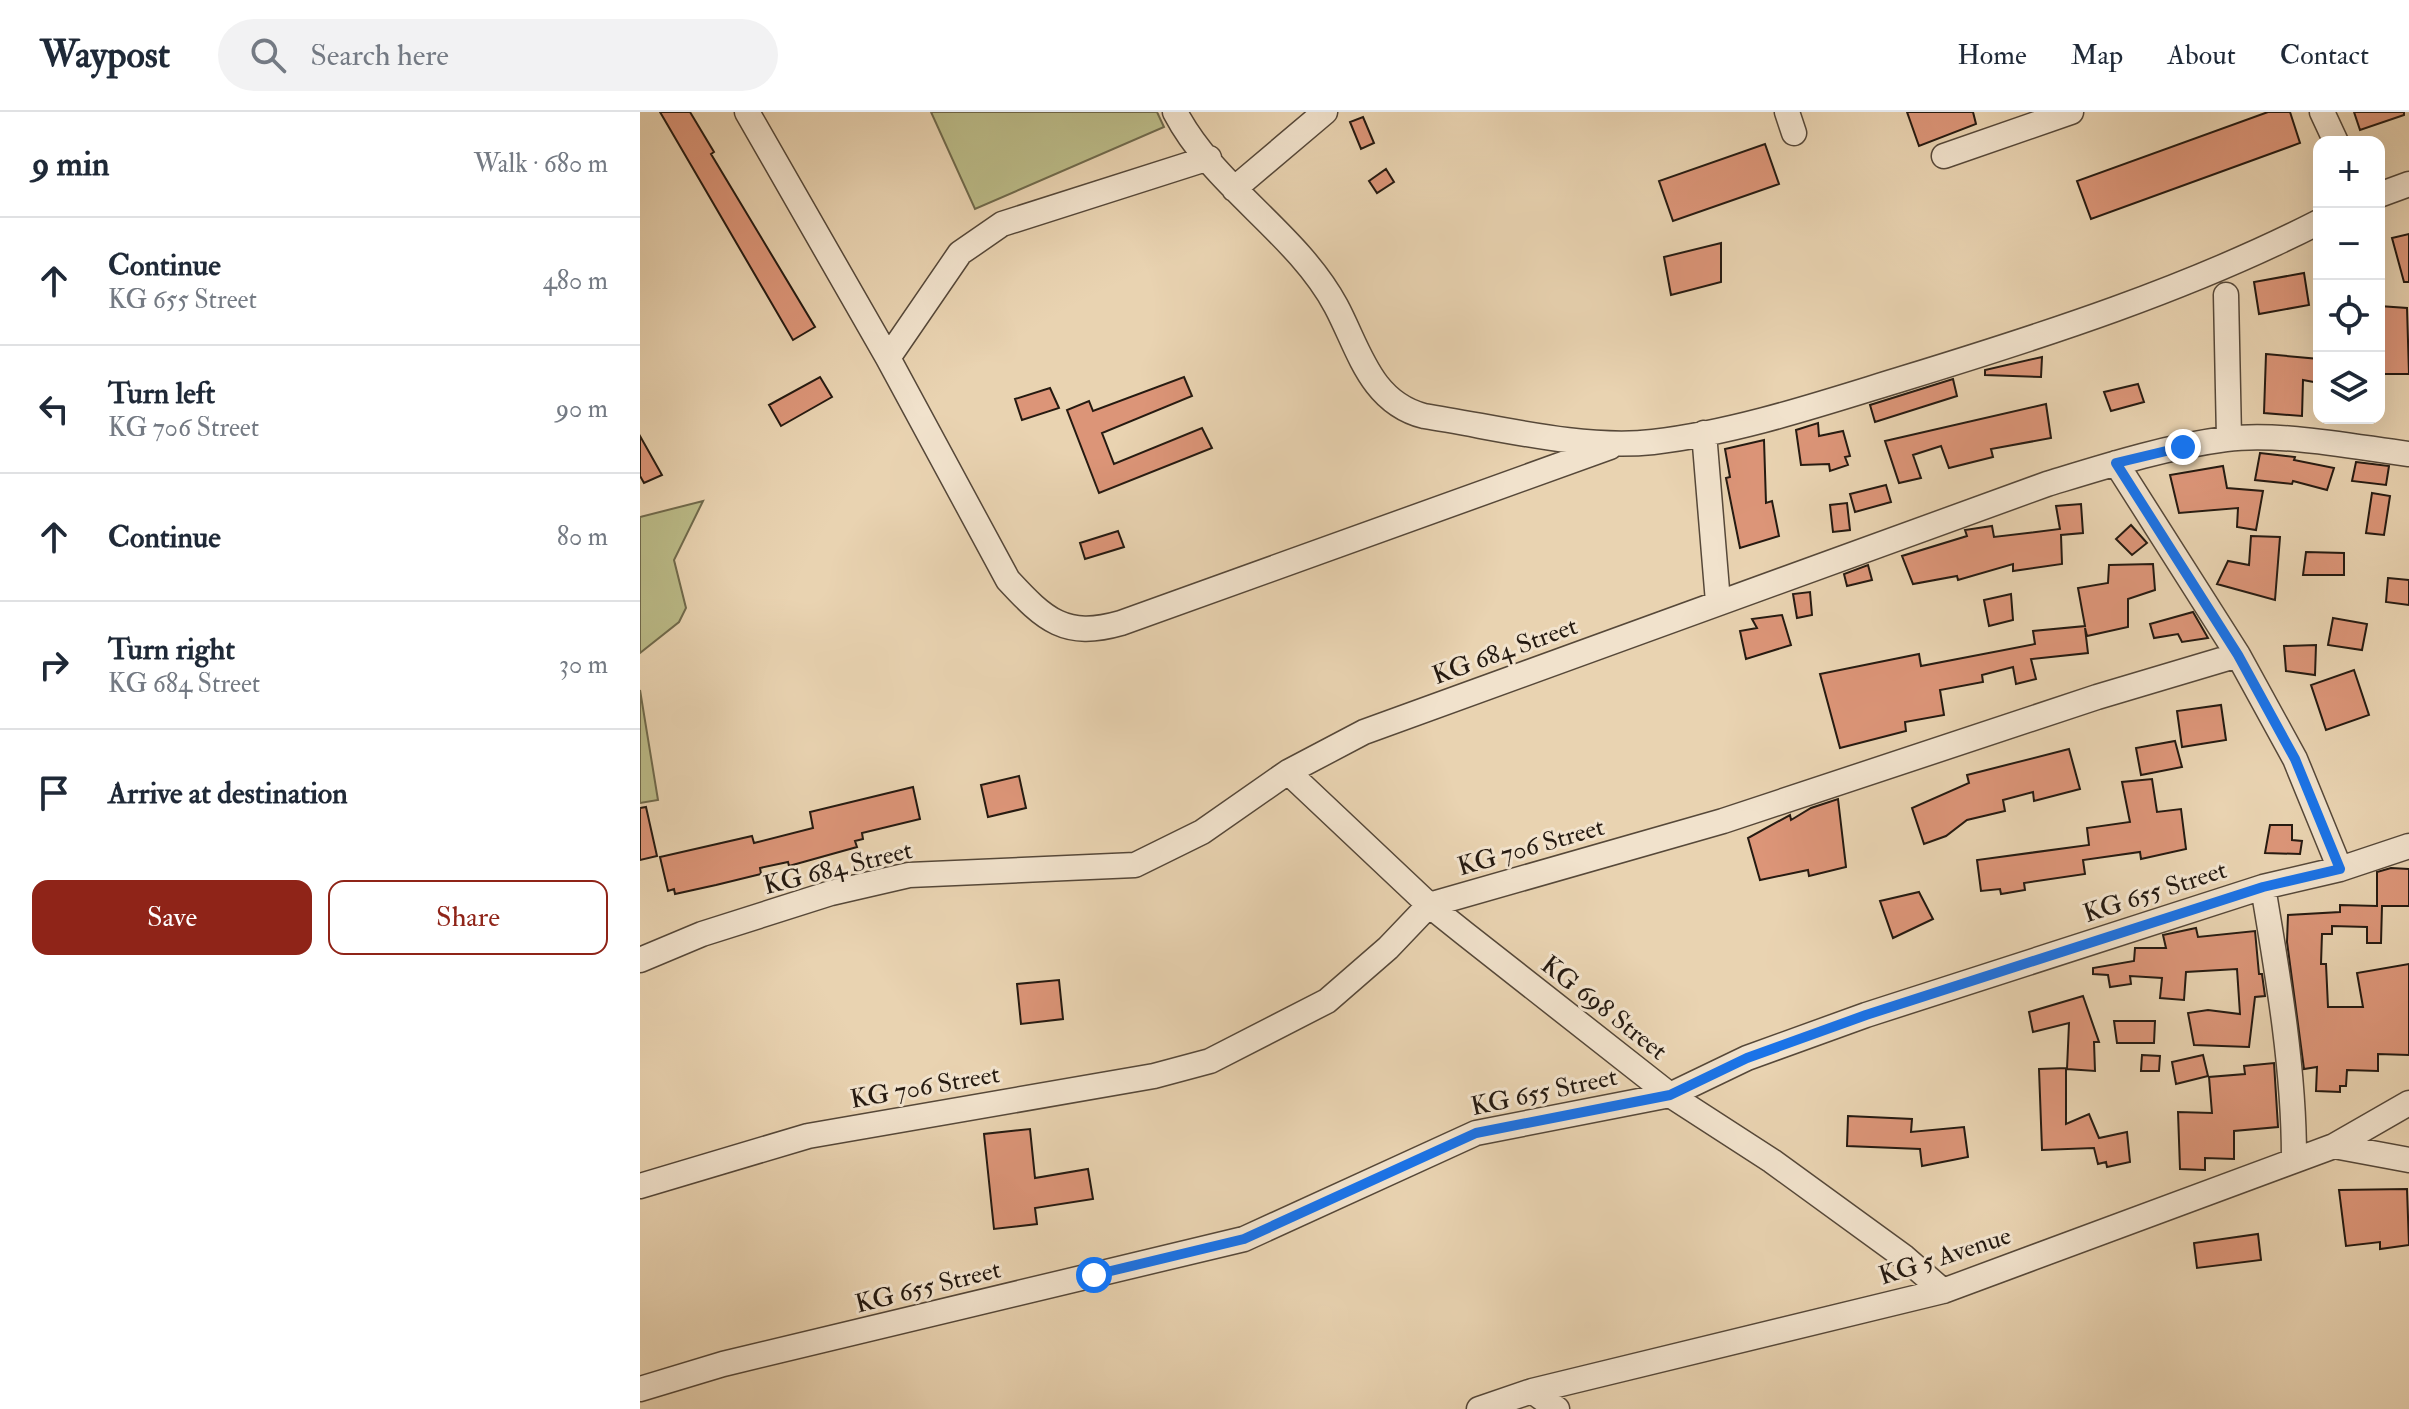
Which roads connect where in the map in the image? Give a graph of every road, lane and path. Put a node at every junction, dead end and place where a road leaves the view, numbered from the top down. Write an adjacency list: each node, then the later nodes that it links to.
1 (747, 112): 14 (street)
2 (1175, 112): 8 (street)
3 (1325, 112): 10 (street)
4 (2071, 112): 7 (street)
5 (2322, 112): 6 (street)
6 (2333, 136)
7 (1944, 156)
8 (1209, 158): 10 (street); 14 (street)
9 (2409, 184): 11 (street)
10 (1234, 189): 17 (street)
11 (2385, 193)
12 (2313, 225): 15 (street)
13 (2226, 295): 16 (street)
14 (888, 358): 17 (street)
15 (1704, 433): 17 (street); 20 (street)
16 (2229, 438): 18 (street, KG 684 Street); 19 (street, KG 684 Street)
17 (1620, 443)
18 (2409, 454)
19 (2116, 463): 20 (street, KG 684 Street); 21 (street)
20 (1718, 602): 22 (street, KG 684 Street)
21 (2238, 655): 24 (street); 26 (street, KG 706 Street)
22 (1288, 772): 26 (street, KG 698 Street); 27 (street, KG 684 Street)
23 (2409, 846): 24 (street, KG 655 Street)
24 (2340, 869): 25 (street, KG 655 Street)
25 (2263, 887): 28 (street, KG 655 Street); 31 (street)
26 (1429, 905): 28 (street, KG 698 Street); 33 (street, KG 706 Street)
27 (640, 960)
28 (1670, 1095): 34 (street, KG 698 Street); 35 (street, KG 655 Street)
29 (2409, 1103): 30 (street, KG 5 Avenue)
30 (2334, 1146): 31 (street, KG 5 Avenue); 32 (street)
31 (2294, 1158): 34 (street, KG 5 Avenue)
32 (2409, 1160)
33 (640, 1186)
34 (1943, 1291): 36 (street, KG 5 Avenue)
35 (640, 1389)
36 (1532, 1391): 37 (street, KG 5 Avenue); 38 (street)
37 (1479, 1409)
38 (1557, 1409)

